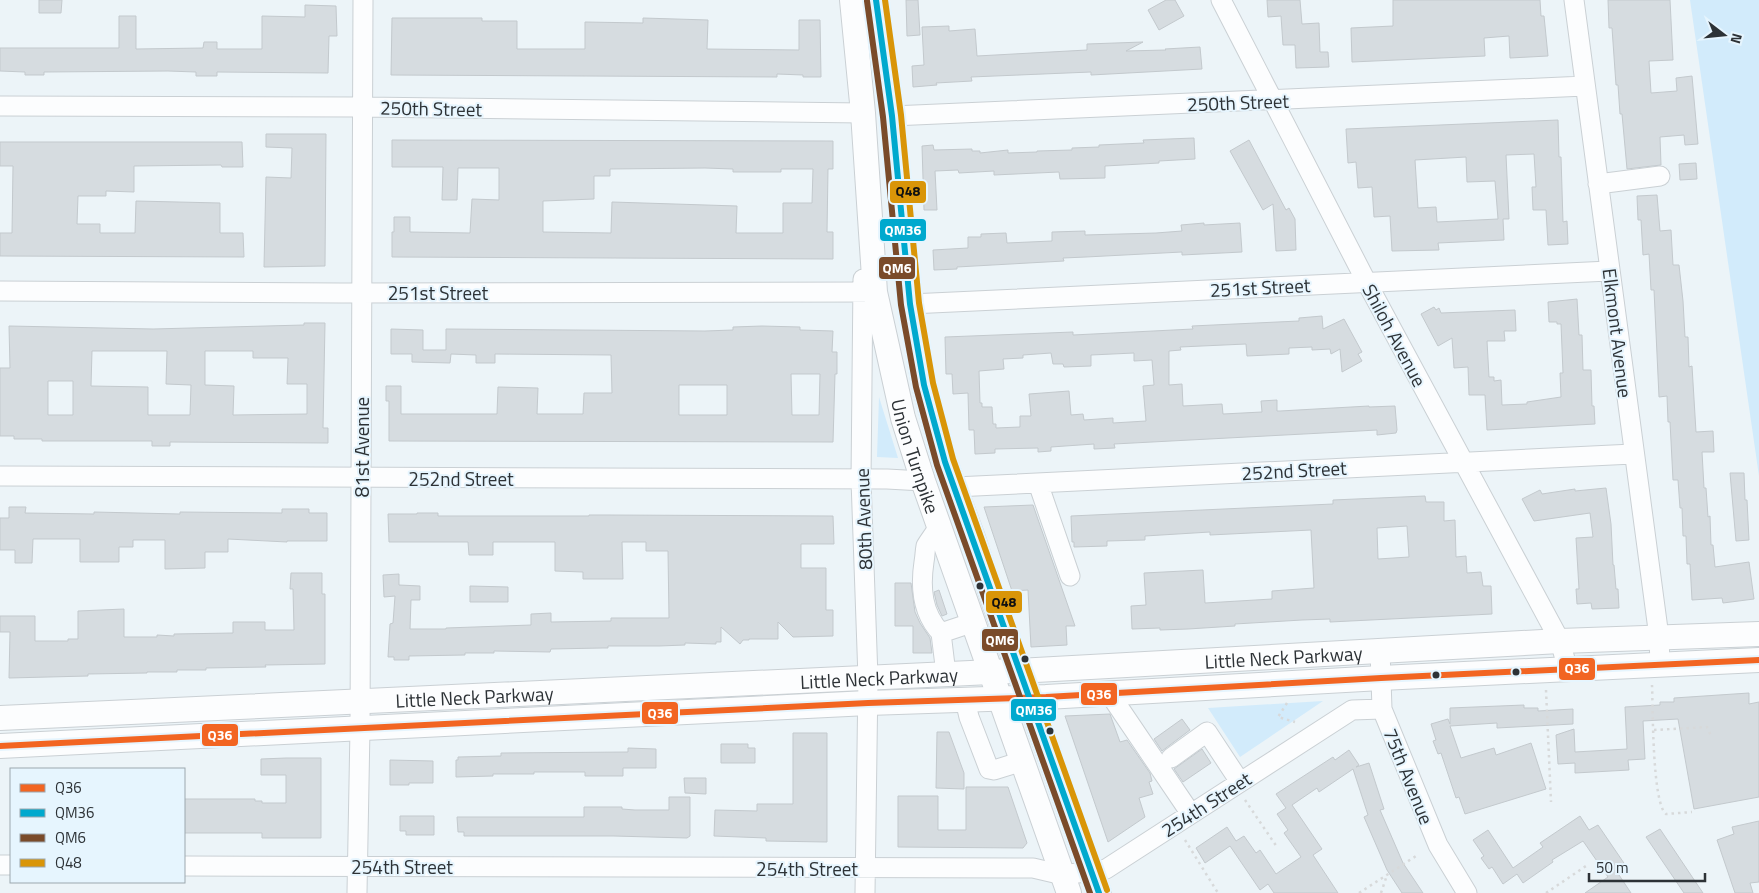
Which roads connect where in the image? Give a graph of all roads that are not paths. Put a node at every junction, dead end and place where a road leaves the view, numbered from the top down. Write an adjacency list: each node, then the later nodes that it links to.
1 (363, 0): 9 (street, 81st Avenue)
2 (852, 0): 10 (main road, Union Turnpike)
3 (876, 0): 11 (main road, Union Turnpike)
4 (1221, 0): 7 (street, Shiloh Avenue)
5 (1574, 0): 6 (street, Elkmont Avenue)
6 (1585, 86): 7 (street, 250th Street); 13 (street, Elkmont Avenue)
7 (1274, 101): 11 (street, 250th Street); 15 (street, Shiloh Avenue)
8 (0, 106): 9 (street, 250th Street)
9 (362, 107): 10 (street, 250th Street); 17 (street, 81st Avenue)
10 (862, 113): 18 (main road, Union Turnpike)
11 (892, 116): 19 (main road, Union Turnpike)
12 (1660, 176): 13 (street)
13 (1598, 184): 14 (street, Elkmont Avenue)
14 (1609, 270): 15 (street, 251st Street); 20 (street, Elkmont Avenue)
15 (1366, 281): 19 (street, 251st Street); 21 (street, Shiloh Avenue)
16 (0, 291): 17 (street, 251st Street)
17 (362, 292): 18 (street, 251st Street); 23 (street, 81st Avenue)
18 (869, 292): 24 (street, 80th Avenue); 25 (main road, Union Turnpike)
19 (910, 304): 27 (main road, Union Turnpike)
20 (1633, 454): 21 (street, 252nd Street); 33 (street, Elkmont Avenue)
21 (1464, 462): 26 (street, 252nd Street); 34 (street, Shiloh Avenue)
22 (0, 476): 23 (street, 252nd Street)
23 (361, 477): 24 (street, 252nd Street); 47 (street, 81st Avenue)
24 (861, 480): 25 (street, 252nd Street); 42 (street, 80th Avenue)
25 (923, 481): 28 (main road, Union Turnpike)
26 (1038, 483): 27 (street, 252nd Street); 29 (street)
27 (955, 487): 37 (main road, Union Turnpike)
28 (939, 526): 30 (main road, Union Turnpike); 31 (street)
29 (1070, 576)
30 (974, 622): 31 (street); 39 (main road, Union Turnpike)
31 (940, 633): 40 (street)
32 (1759, 634): 33 (main road, Little Neck Parkway)
33 (1659, 637): 34 (main road, Little Neck Parkway); 41 (street, Elkmont Avenue)
34 (1560, 641): 35 (main road, Little Neck Parkway); 38 (street, Shiloh Avenue)
35 (1380, 650): 37 (main road, Little Neck Parkway); 43 (street, 75th Avenue)
36 (1759, 660): 41 (main road, Little Neck Parkway)
37 (1019, 670): 39 (main road, Little Neck Parkway); 45 (main road, Union Turnpike)
38 (1568, 670): 41 (main road, Little Neck Parkway); 43 (main road, Little Neck Parkway)
39 (991, 671): 40 (main road, Little Neck Parkway); 46 (main road, Union Turnpike)
40 (946, 674): 42 (main road, Little Neck Parkway)
41 (1656, 675)
42 (868, 678): 47 (main road, Little Neck Parkway); 49 (street, 80th Avenue)
43 (1381, 678): 44 (main road, Little Neck Parkway); 50 (street, 75th Avenue)
44 (1109, 693): 45 (main road, Little Neck Parkway); 57 (street)
45 (1028, 698): 46 (main road, Little Neck Parkway); 61 (main road, Union Turnpike)
46 (1001, 699): 48 (main road, Little Neck Parkway); 55 (main road, Union Turnpike)
47 (360, 700): 51 (main road, Little Neck Parkway); 52 (street, 81st Avenue)
48 (965, 700): 49 (main road, Little Neck Parkway); 55 (street)
49 (868, 703): 52 (main road, Little Neck Parkway); 60 (street, 80th Avenue)
50 (1382, 709): 56 (street, 254th Street); 65 (street, 75th Avenue)
51 (0, 718)
52 (360, 728): 53 (main road, Little Neck Parkway); 59 (street, 81st Avenue)
53 (0, 746)
54 (1171, 758): 56 (street)
55 (1023, 761): 62 (main road, Union Turnpike)
56 (1243, 791): 57 (street, 254th Street)
57 (1191, 814): 61 (street, 254th Street)
58 (185, 866): 59 (street, 254th Street)
59 (357, 866): 60 (street, 254th Street); 63 (street, 81st Avenue)
60 (866, 868): 62 (street, 254th Street); 64 (street, 80th Avenue)
61 (1095, 882): 62 (street, 254th Street)
62 (1066, 884)
63 (357, 893)
64 (865, 893)
65 (1467, 893)

